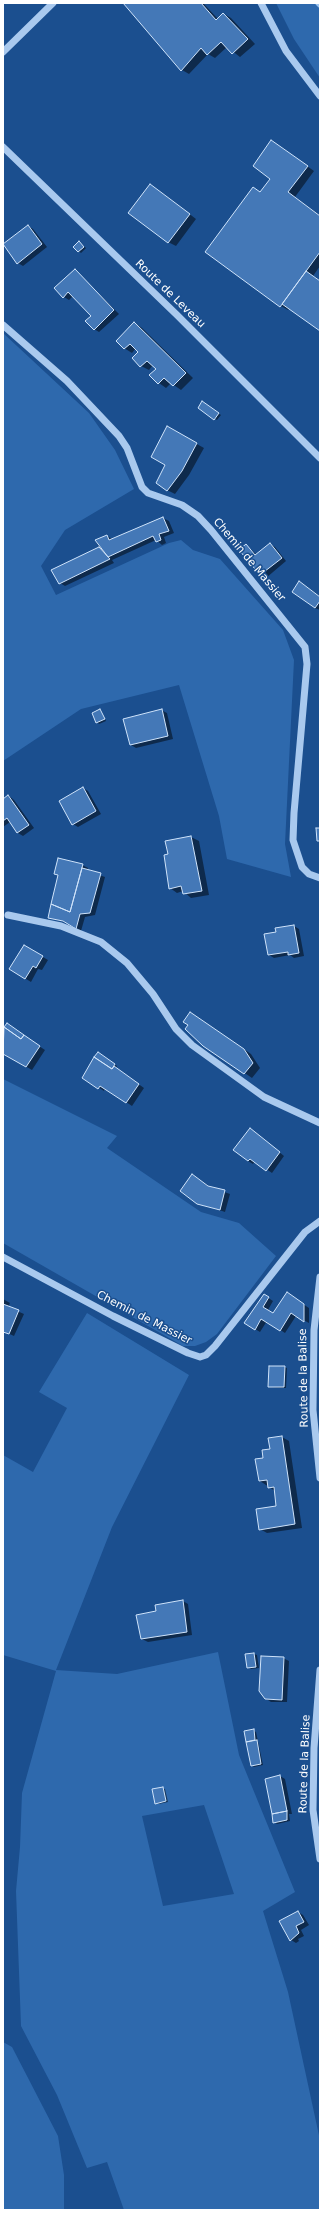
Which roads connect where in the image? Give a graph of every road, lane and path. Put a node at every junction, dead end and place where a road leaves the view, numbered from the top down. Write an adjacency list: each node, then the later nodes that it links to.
1 (53, 3): 3 (street)
2 (261, 3): 4 (street)
3 (3, 52)
4 (320, 96)
5 (3, 147): 7 (street, Route de Leveau)
6 (3, 325): 8 (street, Chemin de Massier)
7 (320, 458)
8 (320, 878)
9 (8, 915): 10 (street)
10 (320, 1123)
11 (320, 1221): 12 (street, Chemin de Massier)
12 (3, 1257)
13 (320, 1277): 14 (street, Route de la Balise)
14 (320, 1478)
15 (320, 1670): 16 (street, Route de la Balise)
16 (320, 1859)

